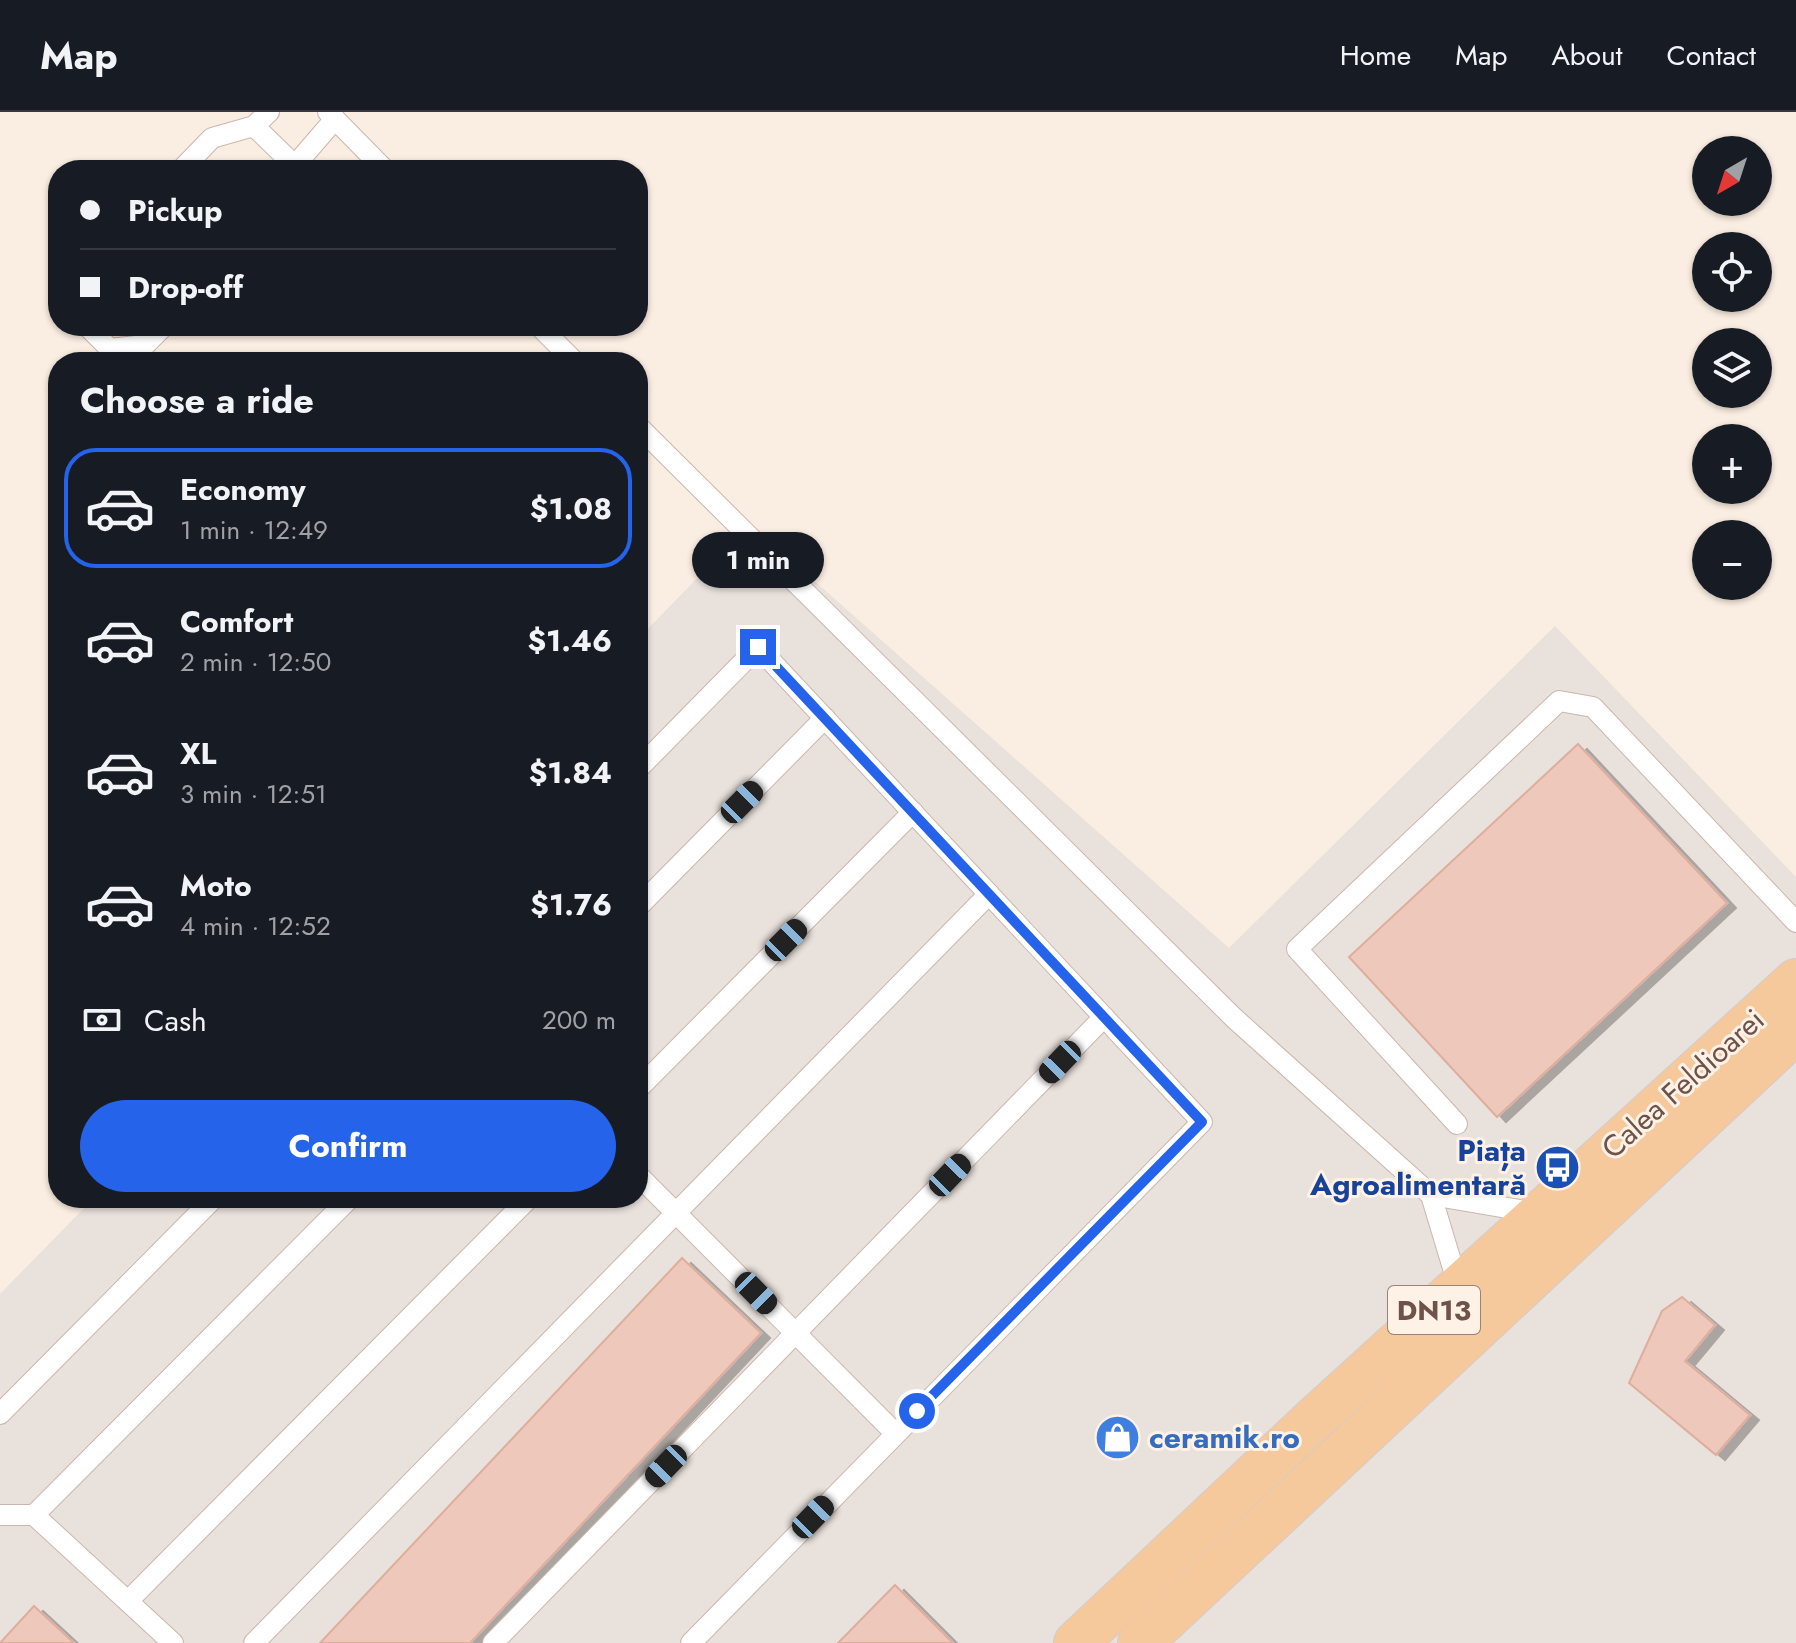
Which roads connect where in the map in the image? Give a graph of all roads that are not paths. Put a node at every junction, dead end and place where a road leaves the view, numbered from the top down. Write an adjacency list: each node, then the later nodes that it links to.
1 (331, 116): 5 (lane); 6 (lane)
2 (262, 119): 3 (lane); 4 (lane)
3 (191, 160)
4 (288, 160)
5 (297, 160)
6 (375, 160)
7 (97, 336): 8 (lane)
8 (154, 336)
9 (549, 336): 10 (lane)
10 (565, 352)
11 (648, 436): 24 (lane)
12 (825, 718): 13 (lane); 14 (lane); 16 (lane)
13 (648, 759)
14 (913, 812): 15 (lane); 21 (lane)
15 (989, 894): 19 (lane); 28 (lane)
16 (648, 897)
17 (1796, 922): 22 (lane)
18 (1796, 981): 29 (main road, Calea Feldioarei / DN13)
19 (1104, 1017): 31 (lane); 33 (lane)
20 (1796, 1031): 42 (main road, Calea Feldioarei / DN13)
21 (648, 1079)
22 (1457, 1124)
23 (648, 1185): 28 (lane)
24 (1431, 1195): 29 (lane); 30 (lane)
25 (204, 1208): 32 (lane)
26 (340, 1208): 35 (lane)
27 (519, 1208): 36 (lane)
28 (676, 1213): 31 (lane); 38 (lane)
29 (1541, 1214): 30 (main road, Calea Feldioarei / DN13)
30 (1459, 1288): 41 (main road, Calea Feldioarei / DN13)
31 (795, 1333): 33 (lane); 39 (lane)
32 (0, 1414)
33 (895, 1433): 40 (lane)
34 (0, 1515): 35 (lane)
35 (34, 1515): 36 (lane)
36 (128, 1601): 37 (lane)
37 (173, 1643)
38 (254, 1643)
39 (493, 1643)
40 (691, 1643)
41 (1076, 1643)
42 (1140, 1643)

